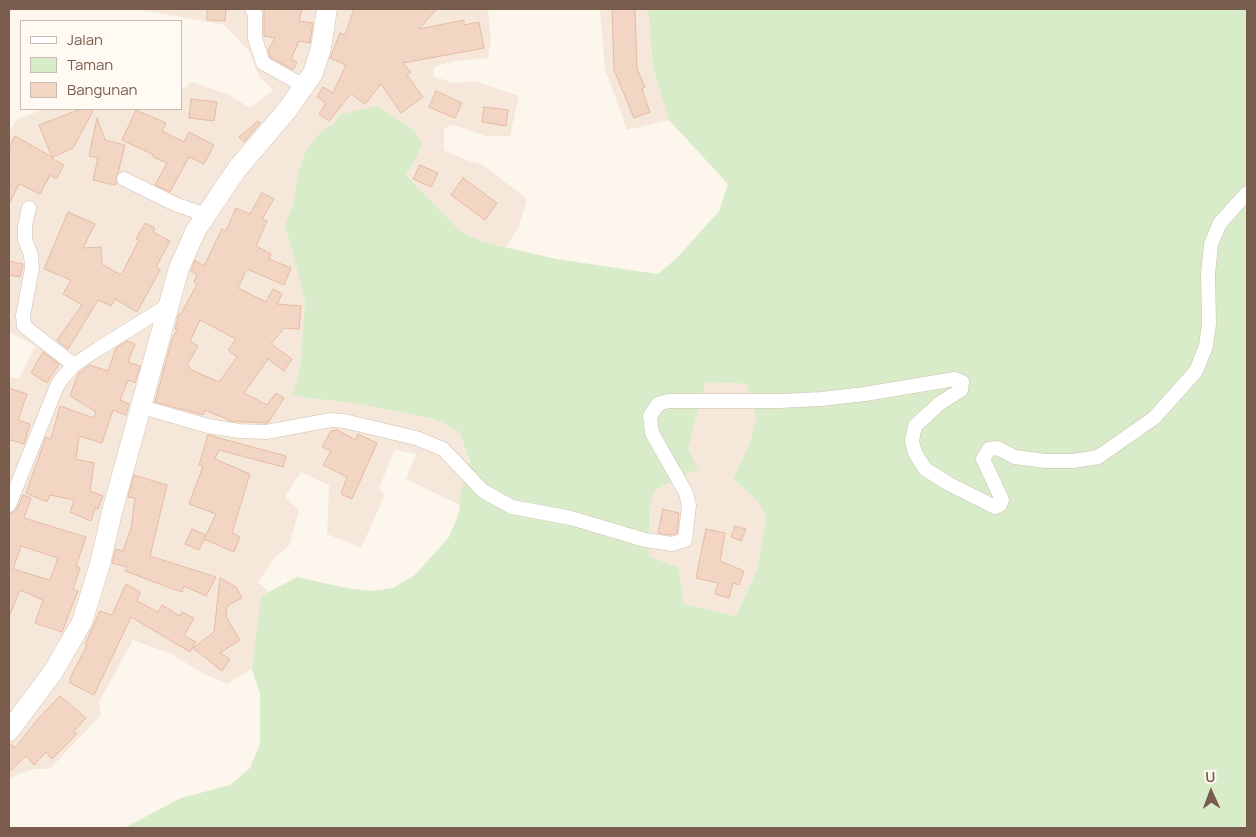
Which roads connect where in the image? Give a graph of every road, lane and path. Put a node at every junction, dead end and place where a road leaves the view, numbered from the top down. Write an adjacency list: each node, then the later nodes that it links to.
1 (252, 9): 3 (street)
2 (327, 9): 3 (main road)
3 (304, 86): 7 (main road)
4 (124, 179): 7 (street)
5 (1247, 193): 10 (street)
6 (29, 208): 9 (street)
7 (206, 215): 8 (main road)
8 (167, 306): 9 (street); 10 (main road)
9 (74, 366): 11 (street)
10 (142, 407): 12 (main road)
11 (9, 505)
12 (9, 731)

